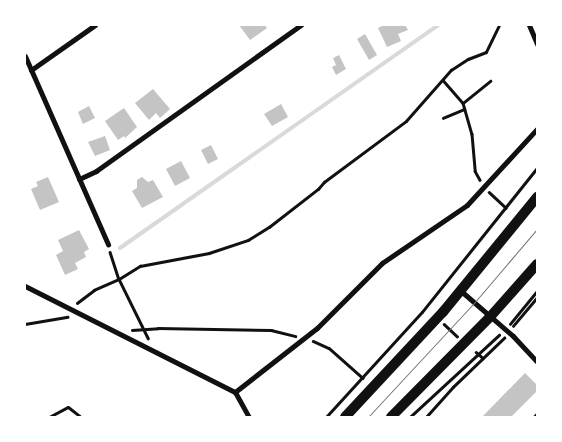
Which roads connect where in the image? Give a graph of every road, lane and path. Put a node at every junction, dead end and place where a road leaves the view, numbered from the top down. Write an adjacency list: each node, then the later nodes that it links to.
1 (95, 25): 7 (street)
2 (301, 25): 16 (street)
3 (499, 25): 8 (path)
4 (529, 25): 5 (street)
5 (537, 44)
6 (25, 56): 7 (street)
7 (31, 70): 16 (street)
8 (443, 80): 10 (path); 20 (path)
9 (490, 81): 10 (path)
10 (464, 103): 11 (path)
11 (464, 109): 12 (path); 14 (path)
12 (443, 118)
13 (537, 128): 35 (street)
14 (472, 141)
15 (537, 168): 41 (path)
16 (79, 178): 18 (street)
17 (537, 197): 22 (highway)
18 (108, 244): 20 (path)
19 (537, 264): 27 (highway)
20 (120, 280): 25 (path); 31 (path)
21 (25, 286): 25 (street)
22 (460, 291): 27 (street); 47 (highway)
23 (537, 291): 32 (path)
24 (537, 297): 30 (path)
25 (70, 309): 26 (street)
26 (81, 315): 28 (path); 33 (street)
27 (490, 318): 32 (street); 48 (highway)
28 (25, 324)
29 (444, 324): 36 (path)
30 (514, 326)
31 (144, 329): 33 (path); 35 (path); 37 (path)
32 (505, 329): 38 (path); 40 (street)
33 (115, 332): 37 (street)
34 (505, 336): 39 (path)
35 (304, 338): 41 (path); 42 (street)
36 (460, 338)
37 (152, 352): 42 (street)
38 (478, 353): 39 (path); 49 (path)
39 (483, 358): 50 (path)
40 (537, 362)
41 (363, 378): 46 (path)
42 (235, 392): 45 (street)
43 (49, 417): 44 (lane)
44 (81, 417)
45 (249, 417)
46 (326, 417)
47 (346, 417)
48 (391, 417)
49 (410, 417)
50 (426, 417)

